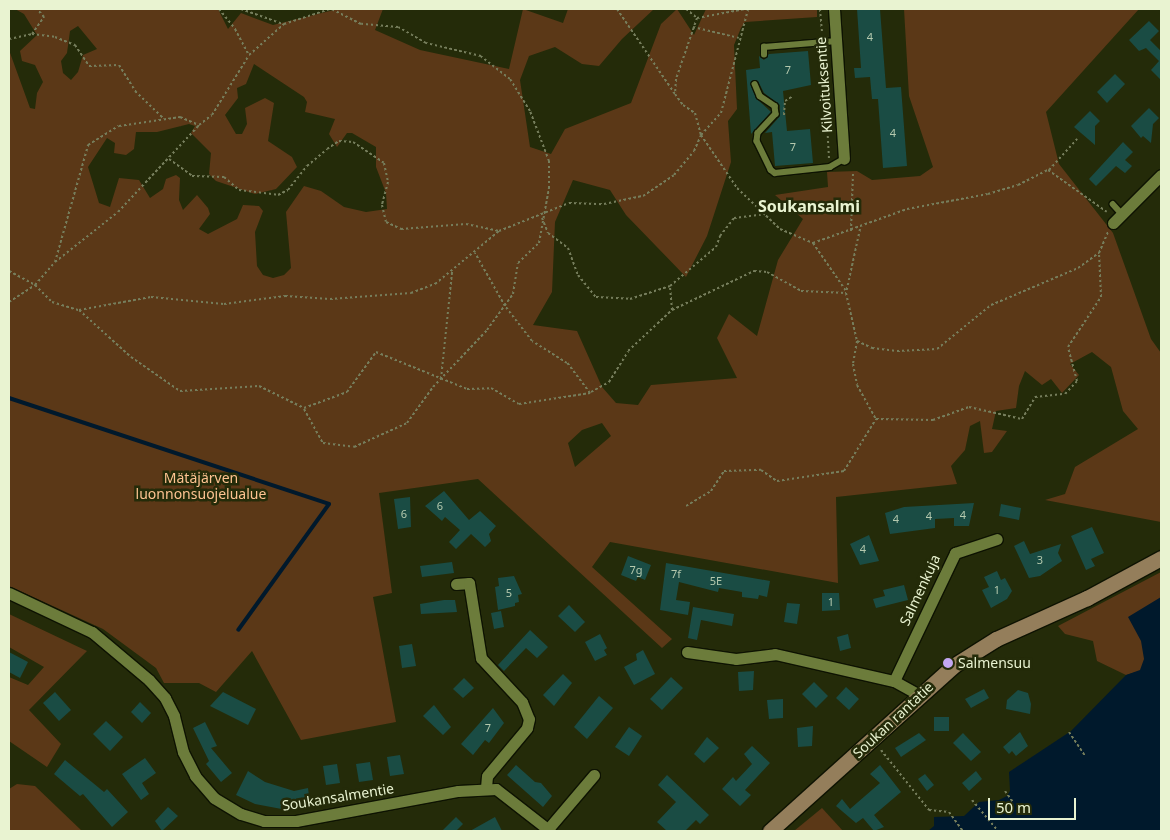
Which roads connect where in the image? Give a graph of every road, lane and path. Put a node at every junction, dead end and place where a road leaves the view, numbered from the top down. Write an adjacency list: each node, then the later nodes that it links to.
1 (36, 9): 15 (path)
2 (218, 9): 20 (path)
3 (241, 9): 13 (path)
4 (330, 9): 13 (path); 38 (path)
5 (476, 9): 6 (path)
6 (482, 9)
7 (617, 9): 23 (path)
8 (686, 9): 12 (path)
9 (747, 9): 12 (path); 16 (path)
10 (820, 9): 19 (path)
11 (834, 9): 18 (street, Kilvoituksentie)
12 (697, 18): 14 (path)
13 (284, 24): 20 (path)
14 (693, 27): 16 (path); 23 (path)
15 (32, 34): 17 (path); 26 (path)
16 (739, 38): 28 (path)
17 (9, 39)
18 (837, 41): 19 (lane); 30 (street, Kilvoituksentie)
19 (822, 42): 21 (lane); 32 (path)
20 (249, 55): 27 (path)
21 (764, 55)
22 (755, 84): 32 (lane)
23 (675, 94): 28 (path)
24 (793, 96): 25 (path)
25 (786, 114)
26 (163, 118): 27 (path); 46 (path)
27 (199, 125): 31 (path)
28 (702, 135): 37 (path); 38 (path)
29 (1077, 139): 33 (path)
30 (844, 158): 32 (lane)
31 (169, 159): 41 (path); 46 (path)
32 (830, 167)
33 (1048, 170): 39 (path); 40 (path)
34 (853, 173): 42 (path)
35 (1161, 175): 39 (street)
36 (1113, 204): 39 (lane)
37 (765, 214): 43 (path); 50 (path)
38 (542, 216): 41 (path); 50 (path); 53 (path)
39 (1117, 218): 45 (path)
40 (860, 228): 42 (path); 51 (path)
41 (499, 231): 44 (path)
42 (851, 231): 43 (path)
43 (813, 244): 51 (path)
44 (475, 253): 48 (path); 53 (path)
45 (1099, 253): 56 (path); 60 (path)
46 (55, 262): 49 (path)
47 (9, 271): 49 (path)
48 (452, 272): 54 (path); 57 (path)
49 (35, 285): 52 (path); 54 (path)
50 (670, 286): 55 (path)
51 (846, 293): 55 (path); 56 (path)
52 (9, 302)
53 (505, 306): 57 (path); 58 (path)
54 (79, 310): 59 (path)
55 (672, 310): 58 (path)
56 (857, 341): 60 (path)
57 (441, 379): 58 (path); 59 (path); 59 (path)
58 (590, 393)
59 (304, 408)
60 (876, 419): 61 (path)
61 (686, 506)
62 (997, 539): 67 (street, Salmenkuja)
63 (1161, 558): 68 (street, Soukan rantatie)
64 (456, 584): 73 (street)
65 (9, 593): 73 (street, Soukansalmentie)
66 (687, 652): 67 (street)
67 (894, 681): 68 (street)
68 (919, 695): 78 (street, Soukan rantatie)
69 (1070, 732): 71 (path)
70 (878, 746): 79 (path)
71 (1085, 756)
72 (594, 775): 77 (street)
73 (486, 788): 77 (street)
74 (1005, 791): 76 (path)
75 (972, 800): 80 (path)
76 (1013, 802)
77 (549, 830)
78 (770, 831)
79 (963, 831)
80 (998, 831)

